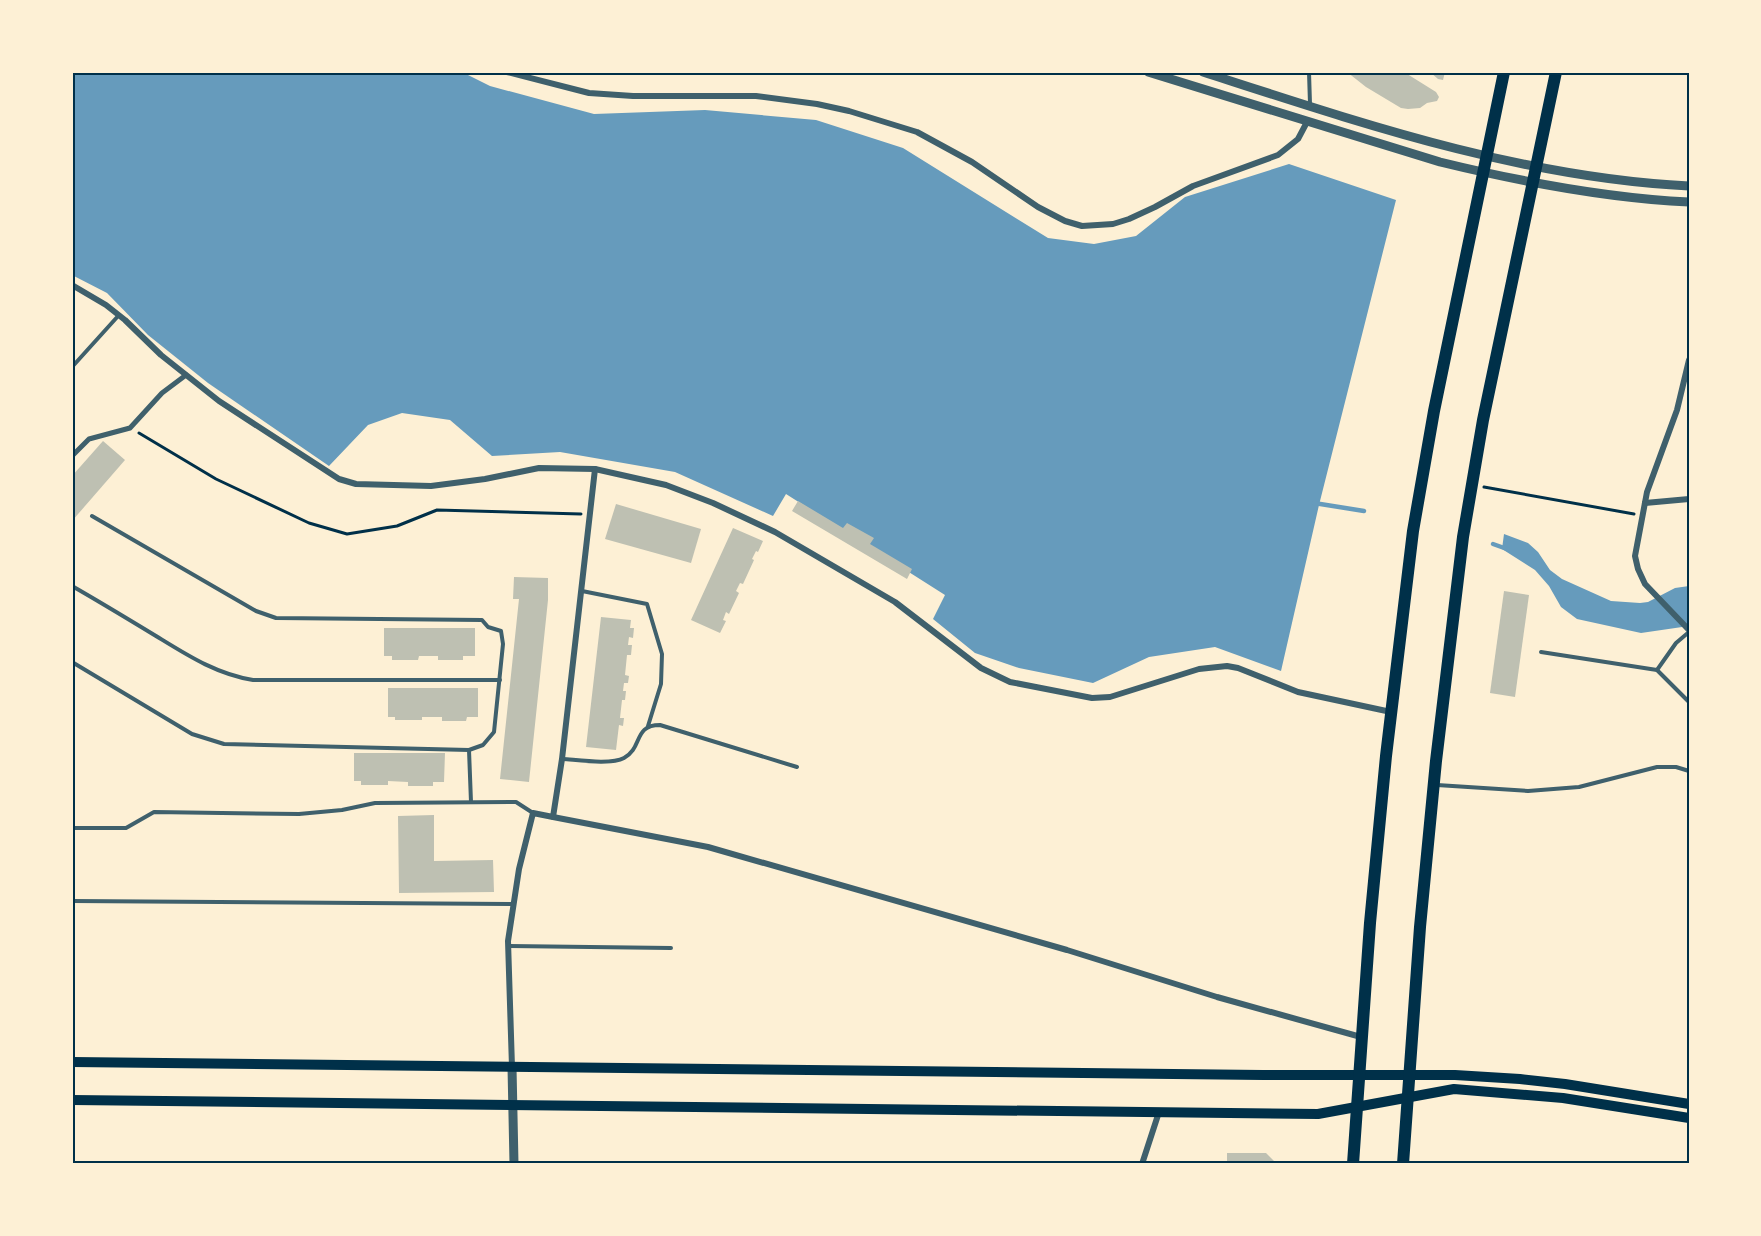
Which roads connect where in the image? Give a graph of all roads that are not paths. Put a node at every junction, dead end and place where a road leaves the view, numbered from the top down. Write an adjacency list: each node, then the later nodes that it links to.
1 (507, 72): 8 (street)
2 (1148, 72): 8 (street)
3 (1203, 72): 7 (street)
4 (1309, 72): 7 (lane)
5 (1504, 72): 9 (main road)
6 (1556, 72): 10 (main road)
7 (1310, 105): 9 (street)
8 (1307, 122): 11 (street)
9 (1486, 156): 10 (street); 11 (main road)
10 (1535, 167): 12 (main road); 13 (street)
11 (1483, 173): 12 (street); 33 (main road)
12 (1532, 183): 14 (street); 39 (main road)
13 (1689, 186)
14 (1689, 202)
15 (72, 285): 16 (street)
16 (118, 315): 18 (lane); 19 (street)
17 (1688, 365): 23 (street)
18 (72, 367)
19 (186, 375): 20 (street); 21 (street)
20 (72, 456)
21 (595, 469): 26 (street); 33 (street)
22 (1689, 499): 23 (street)
23 (1645, 503): 27 (street)
24 (92, 516): 31 (lane)
25 (72, 586): 31 (lane)
26 (582, 591): 34 (lane); 36 (street)
27 (1689, 631): 30 (lane)
28 (1540, 652): 30 (lane)
29 (72, 663): 35 (lane)
30 (1657, 670): 32 (lane)
31 (500, 680): 35 (lane)
32 (1689, 702)
33 (1392, 712): 48 (main road)
34 (648, 727): 36 (lane); 37 (lane)
35 (469, 750): 40 (lane)
36 (562, 759): 42 (street)
37 (797, 767)
38 (1689, 771): 39 (lane)
39 (1434, 785): 52 (main road)
40 (471, 802): 41 (lane); 43 (lane)
41 (533, 813): 42 (street); 45 (street)
42 (554, 817): 48 (street)
43 (72, 828)
44 (72, 901): 45 (lane)
45 (513, 903): 46 (street)
46 (508, 946): 47 (lane); 50 (street)
47 (670, 948)
48 (1361, 1037): 51 (main road)
49 (72, 1062): 50 (main road)
50 (512, 1067): 51 (main road); 56 (street)
51 (1358, 1075): 52 (main road); 57 (main road)
52 (1408, 1075): 53 (main road); 55 (main road)
53 (1407, 1098): 57 (main road); 59 (main road); 63 (main road)
54 (72, 1100): 56 (main road)
55 (1689, 1104)
56 (513, 1105): 58 (main road); 60 (street)
57 (1356, 1107): 58 (main road); 62 (main road)
58 (1159, 1112): 61 (street)
59 (1689, 1118)
60 (514, 1164)
61 (1142, 1164)
62 (1353, 1164)
63 (1403, 1164)

